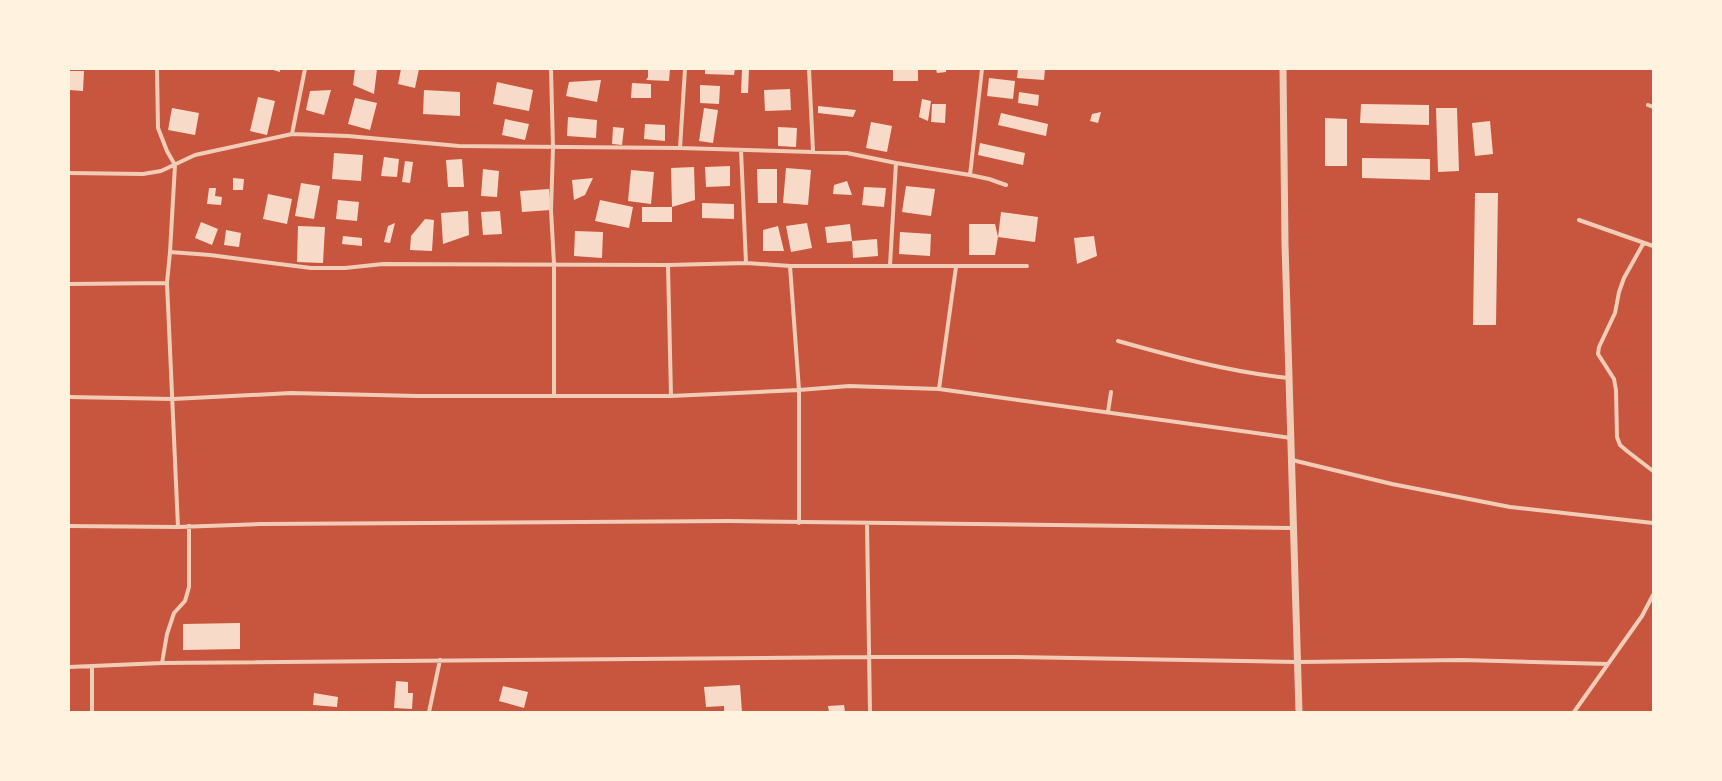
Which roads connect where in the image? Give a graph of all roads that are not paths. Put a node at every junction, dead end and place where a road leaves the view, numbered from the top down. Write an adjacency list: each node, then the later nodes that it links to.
1 (157, 69): 16 (street)
2 (305, 69): 10 (street)
3 (551, 69): 11 (street)
4 (685, 69): 12 (street)
5 (809, 69): 14 (street)
6 (982, 69): 18 (street)
7 (1283, 69): 34 (street)
8 (1648, 104): 9 (street)
9 (1653, 107)
10 (292, 134): 11 (street); 16 (street)
11 (553, 148): 12 (street); 25 (street)
12 (680, 148): 13 (street)
13 (741, 150): 14 (street); 24 (street)
14 (813, 151): 15 (street)
15 (896, 163): 18 (street); 27 (street)
16 (175, 165): 17 (street); 23 (street)
17 (69, 173)
18 (970, 175): 19 (street)
19 (1006, 185)
20 (1579, 220): 21 (street)
21 (1644, 244): 22 (street); 45 (street)
22 (1653, 246)
23 (170, 252): 25 (street); 31 (street)
24 (746, 263): 26 (street); 28 (street)
25 (554, 264): 26 (street); 38 (street)
26 (668, 265): 39 (street)
27 (890, 265): 28 (street); 30 (street)
28 (790, 266): 36 (street)
29 (1027, 266): 30 (street)
30 (956, 267): 35 (street)
31 (167, 283): 32 (street); 41 (street)
32 (69, 284)
33 (1118, 341): 34 (street)
34 (1289, 378): 43 (street)
35 (939, 389): 36 (street); 42 (street)
36 (799, 390): 39 (street); 46 (street)
37 (1111, 392): 42 (street)
38 (554, 395): 39 (street); 41 (street)
39 (671, 396)
40 (69, 397): 41 (street)
41 (173, 399): 51 (street)
42 (1108, 412): 43 (street)
43 (1291, 438): 44 (street)
44 (1292, 460): 47 (street); 52 (street)
45 (1653, 471)
46 (799, 523): 48 (street); 50 (street)
47 (1653, 523)
48 (867, 524): 52 (street); 54 (street)
49 (69, 526): 51 (street)
50 (189, 526): 51 (street); 57 (street)
51 (178, 527)
52 (1292, 528): 56 (street)
53 (1653, 595): 58 (street)
54 (868, 657): 55 (street); 56 (street); 63 (street)
55 (440, 660): 57 (street); 62 (street)
56 (1299, 662): 58 (street); 64 (street)
57 (162, 663): 60 (street)
58 (1608, 664): 65 (street)
59 (69, 667): 60 (street)
60 (92, 667): 61 (street)
61 (92, 712)
62 (429, 712)
63 (870, 712)
64 (1299, 712)
65 (1574, 712)

